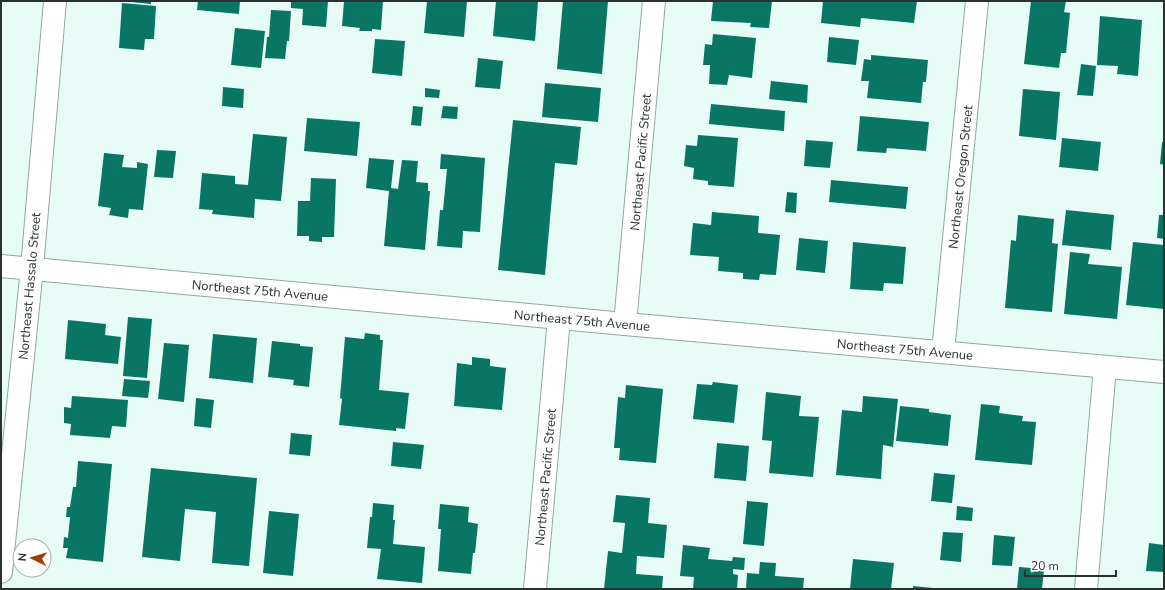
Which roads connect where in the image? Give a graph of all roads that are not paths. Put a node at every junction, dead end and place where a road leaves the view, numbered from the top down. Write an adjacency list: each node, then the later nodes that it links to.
1 (55, 1): 5 (street, Northeast Hassalo Street)
2 (654, 1): 7 (street, Northeast Pacific Street)
3 (977, 1): 8 (street, Northeast Oregon Street)
4 (1, 266): 5 (street, Northeast 75th Avenue)
5 (32, 268): 6 (street, Northeast 75th Avenue); 11 (street, Northeast Hassalo Street)
6 (560, 318): 7 (street, Northeast 75th Avenue); 12 (street, Northeast Pacific Street)
7 (625, 324): 8 (street, Northeast 75th Avenue)
8 (943, 352): 9 (street, Northeast 75th Avenue)
9 (1105, 367): 10 (street, Northeast 75th Avenue); 13 (street)
10 (1164, 372)
11 (1, 572)
12 (535, 589)
13 (1086, 589)

